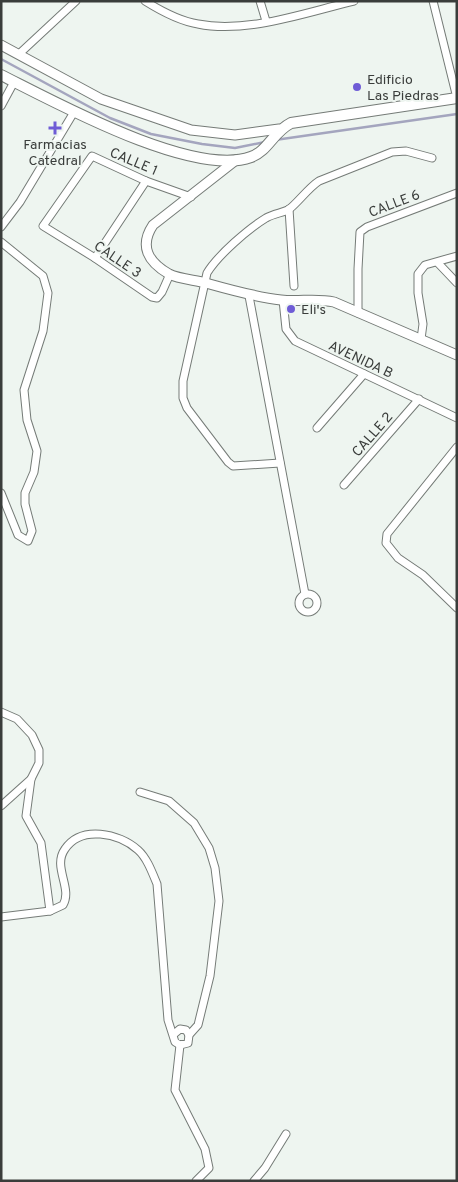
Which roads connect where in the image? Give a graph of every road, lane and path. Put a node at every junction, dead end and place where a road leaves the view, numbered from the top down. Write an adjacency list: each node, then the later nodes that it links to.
1 (76, 1): 8 (street)
2 (145, 1): 6 (street)
3 (260, 1): 6 (street)
4 (354, 1): 6 (street)
5 (433, 1): 11 (street)
6 (266, 21)
7 (1, 45): 8 (street)
8 (18, 54): 14 (street)
9 (1, 75): 10 (main road)
10 (14, 82): 12 (street); 13 (main road)
11 (457, 98): 14 (main road)
12 (1, 106)
13 (74, 112): 16 (main road); 22 (street)
14 (277, 132): 16 (main road)
15 (432, 158): 20 (street)
16 (236, 160): 19 (street)
17 (146, 181): 19 (street, CALLE 1); 21 (street, CALLE 1); 25 (street)
18 (457, 193): 33 (street, CALLE 6)
19 (191, 197): 27 (street)
20 (289, 209): 28 (street); 30 (street)
21 (43, 226): 25 (street, CALLE 3)
22 (1, 227)
23 (1, 242): 43 (street)
24 (457, 256): 26 (street)
25 (95, 258): 27 (street, CALLE 3)
26 (438, 263): 29 (street); 34 (street)
27 (170, 274): 28 (street)
28 (204, 283): 31 (street); 41 (street)
29 (457, 283)
30 (294, 286)
31 (249, 296): 32 (street); 41 (street)
32 (284, 300): 33 (street); 36 (street, AVENIDA B)
33 (358, 313): 34 (street)
34 (421, 339): 35 (street)
35 (457, 355)
36 (364, 374): 37 (street, AVENIDA B); 39 (street)
37 (419, 399): 38 (street, AVENIDA B); 42 (street, CALLE 2)
38 (457, 418)
39 (317, 428)
40 (457, 447): 45 (street)
41 (280, 464): 44 (street)
42 (344, 485)
43 (1, 493)
44 (305, 594)
45 (457, 608)
46 (1, 712): 47 (street)
47 (32, 779): 49 (street); 50 (street)
48 (140, 792): 53 (street)
49 (1, 806)
50 (50, 911): 51 (street); 52 (street)
51 (1, 917)
52 (174, 1034): 53 (street); 54 (street)
53 (189, 1035): 54 (street)
54 (180, 1045): 56 (street)
55 (286, 1134): 57 (street)
56 (196, 1181)
57 (254, 1181)

